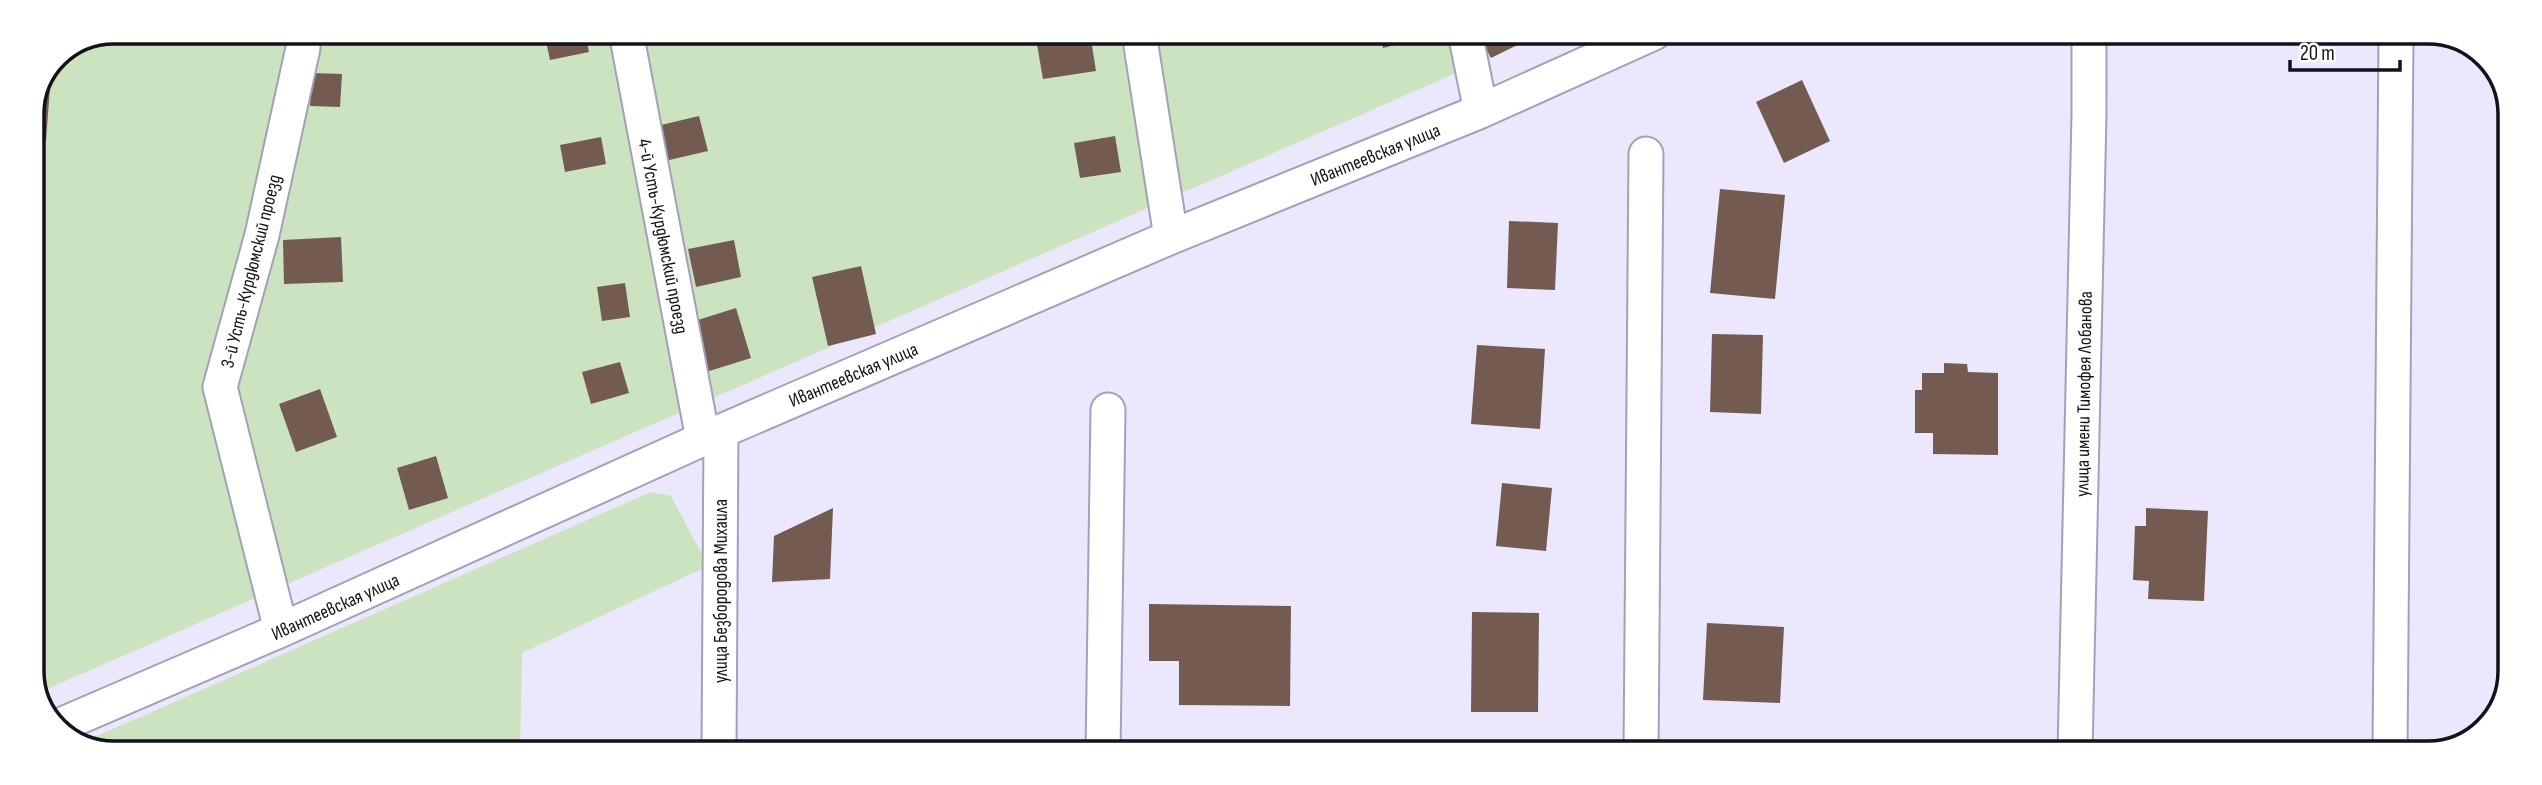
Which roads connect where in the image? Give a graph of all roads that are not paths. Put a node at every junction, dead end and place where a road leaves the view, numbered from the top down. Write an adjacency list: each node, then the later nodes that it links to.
1 (303, 44): 13 (street, 3-й Усть-Курдюмский проезд)
2 (629, 44): 12 (street, 4-й Усть-Курдюмский проезд)
3 (1141, 44): 10 (street)
4 (1467, 44): 8 (street)
5 (1629, 44): 8 (street, Ивантеевская улица)
6 (2089, 44): 18 (street, улица имени Тимофея Лобанова)
7 (2396, 44): 19 (street)
8 (1480, 111): 10 (street, Ивантеевская улица)
9 (1646, 154): 17 (street)
10 (1171, 237): 12 (street, Ивантеевская улица)
11 (1108, 410): 16 (street)
12 (712, 435): 13 (street, Ивантеевская улица); 15 (street, улица Безбородова Михаила)
13 (281, 631): 14 (street, Ивантеевская улица)
14 (66, 723)
15 (719, 741)
16 (1103, 741)
17 (1641, 741)
18 (2075, 741)
19 (2390, 741)

